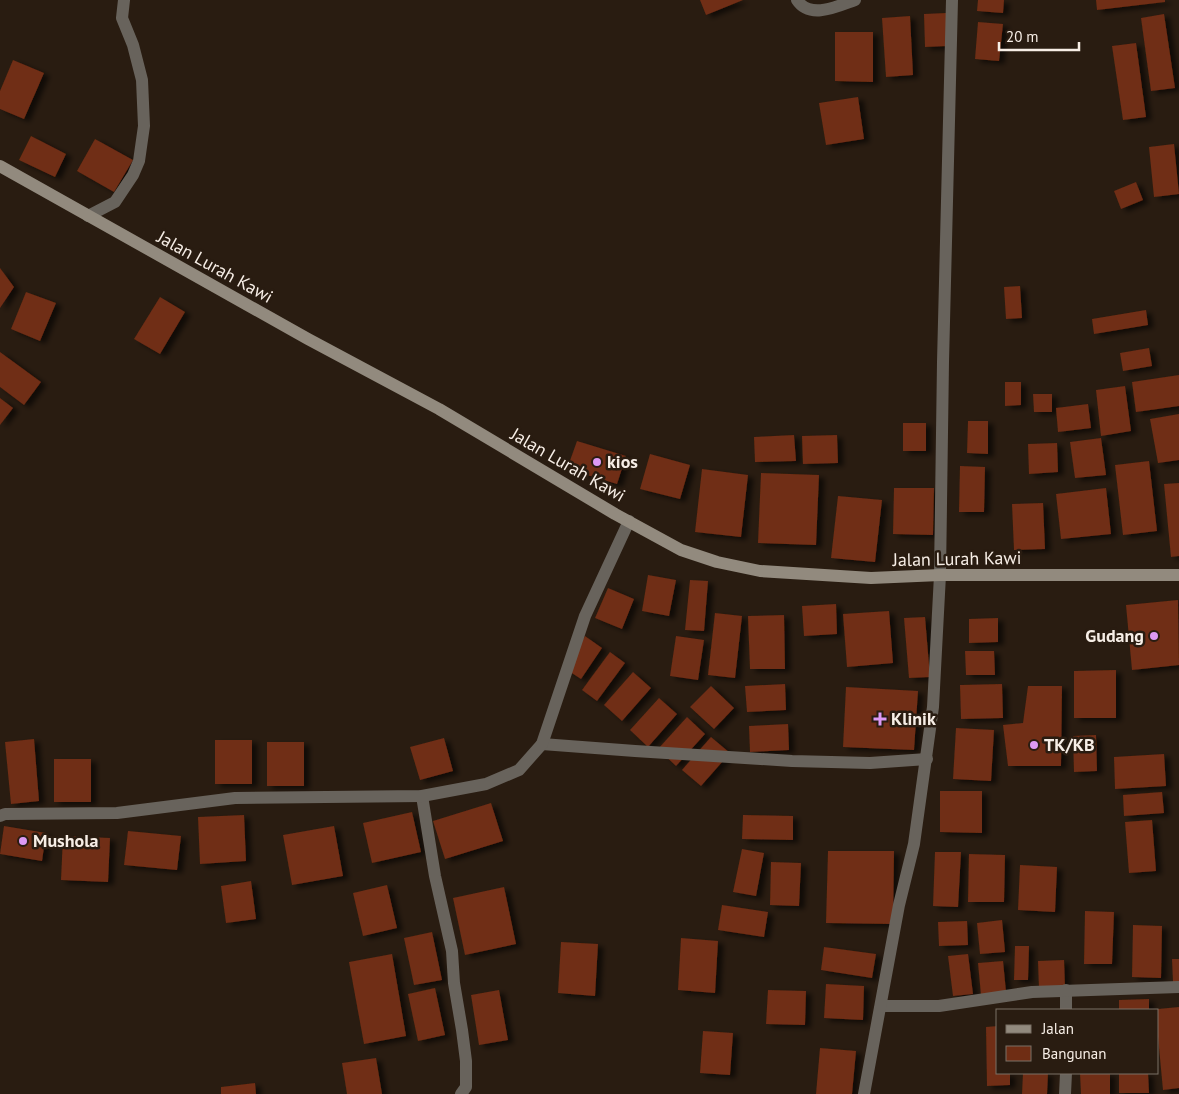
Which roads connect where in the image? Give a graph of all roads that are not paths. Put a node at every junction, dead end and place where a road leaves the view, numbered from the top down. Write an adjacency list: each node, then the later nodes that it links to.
1 (124, 0): 6 (street)
2 (797, 0): 3 (street)
3 (855, 0)
4 (952, 0): 8 (street)
5 (0, 166): 6 (street, Jalan Lurah Kawi)
6 (88, 216): 7 (street, Jalan Lurah Kawi)
7 (629, 521): 8 (street, Jalan Lurah Kawi); 10 (street)
8 (940, 575): 9 (street, Jalan Lurah Kawi); 11 (street)
9 (1179, 575)
10 (542, 744): 11 (street); 12 (street)
11 (927, 759): 16 (street)
12 (422, 796): 13 (street); 19 (street)
13 (0, 816)
14 (1179, 986): 15 (street)
15 (1066, 990): 16 (street); 17 (street)
16 (881, 1006): 20 (street)
17 (1066, 1009)
18 (1066, 1074): 21 (street)
19 (461, 1094)
20 (864, 1094)
21 (1064, 1094)

